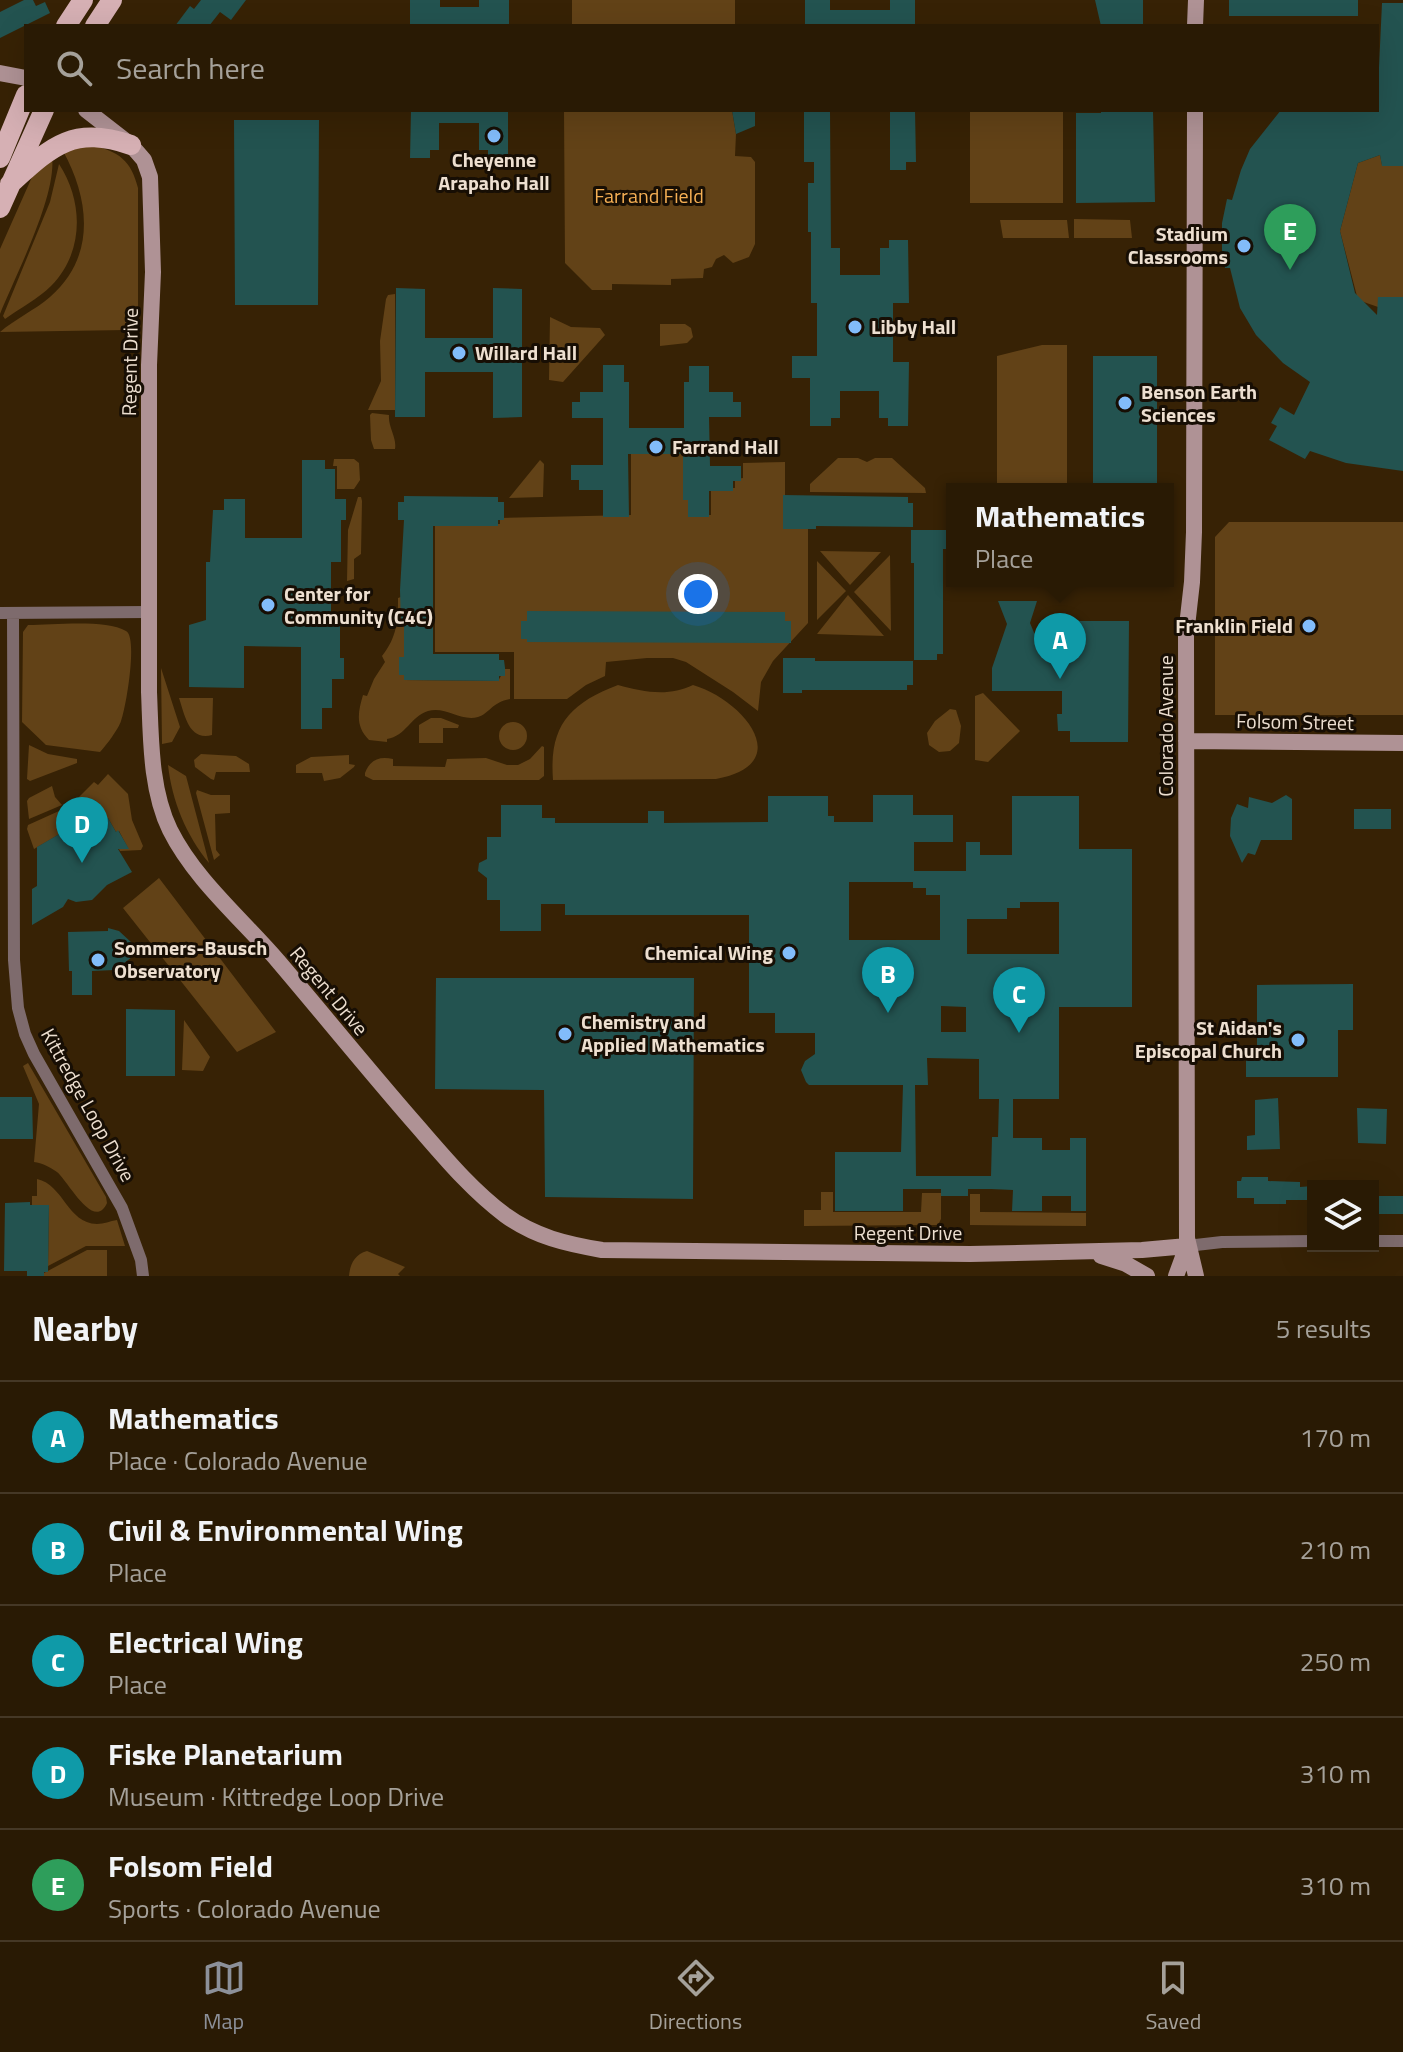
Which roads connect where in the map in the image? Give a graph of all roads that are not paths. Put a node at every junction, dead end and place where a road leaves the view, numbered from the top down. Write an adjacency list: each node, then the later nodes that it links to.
1 (83, 0): 4 (main road)
2 (112, 0): 5 (main road)
3 (1196, 0): 6 (street)
4 (67, 24)
5 (96, 24)
6 (1195, 24)
7 (0, 73): 8 (street)
8 (24, 78)
9 (24, 100): 14 (main road)
10 (43, 112): 15 (main road)
11 (89, 112): 13 (street, Regent Drive)
12 (1195, 112): 19 (street, Colorado Avenue)
13 (131, 145): 15 (main road); 17 (street, Regent Drive)
14 (0, 158)
15 (10, 184): 16 (main road)
16 (0, 208)
17 (149, 612): 18 (street, Kittredge Loop Drive); 25 (street, Regent Drive)
18 (7, 613): 26 (street, Kittredge Loop Drive)
19 (1186, 741): 20 (street, Folsom Street); 24 (street, Colorado Avenue)
20 (1403, 743)
21 (1307, 1241): 24 (street)
22 (1379, 1241): 23 (street)
23 (1403, 1241)
24 (1187, 1246): 25 (street, Regent Drive); 28 (street, Colorado Avenue); 29 (street, Colorado Avenue)
25 (1084, 1251): 27 (street)
26 (143, 1276)
27 (1147, 1276)
28 (1176, 1276)
29 (1196, 1276)

